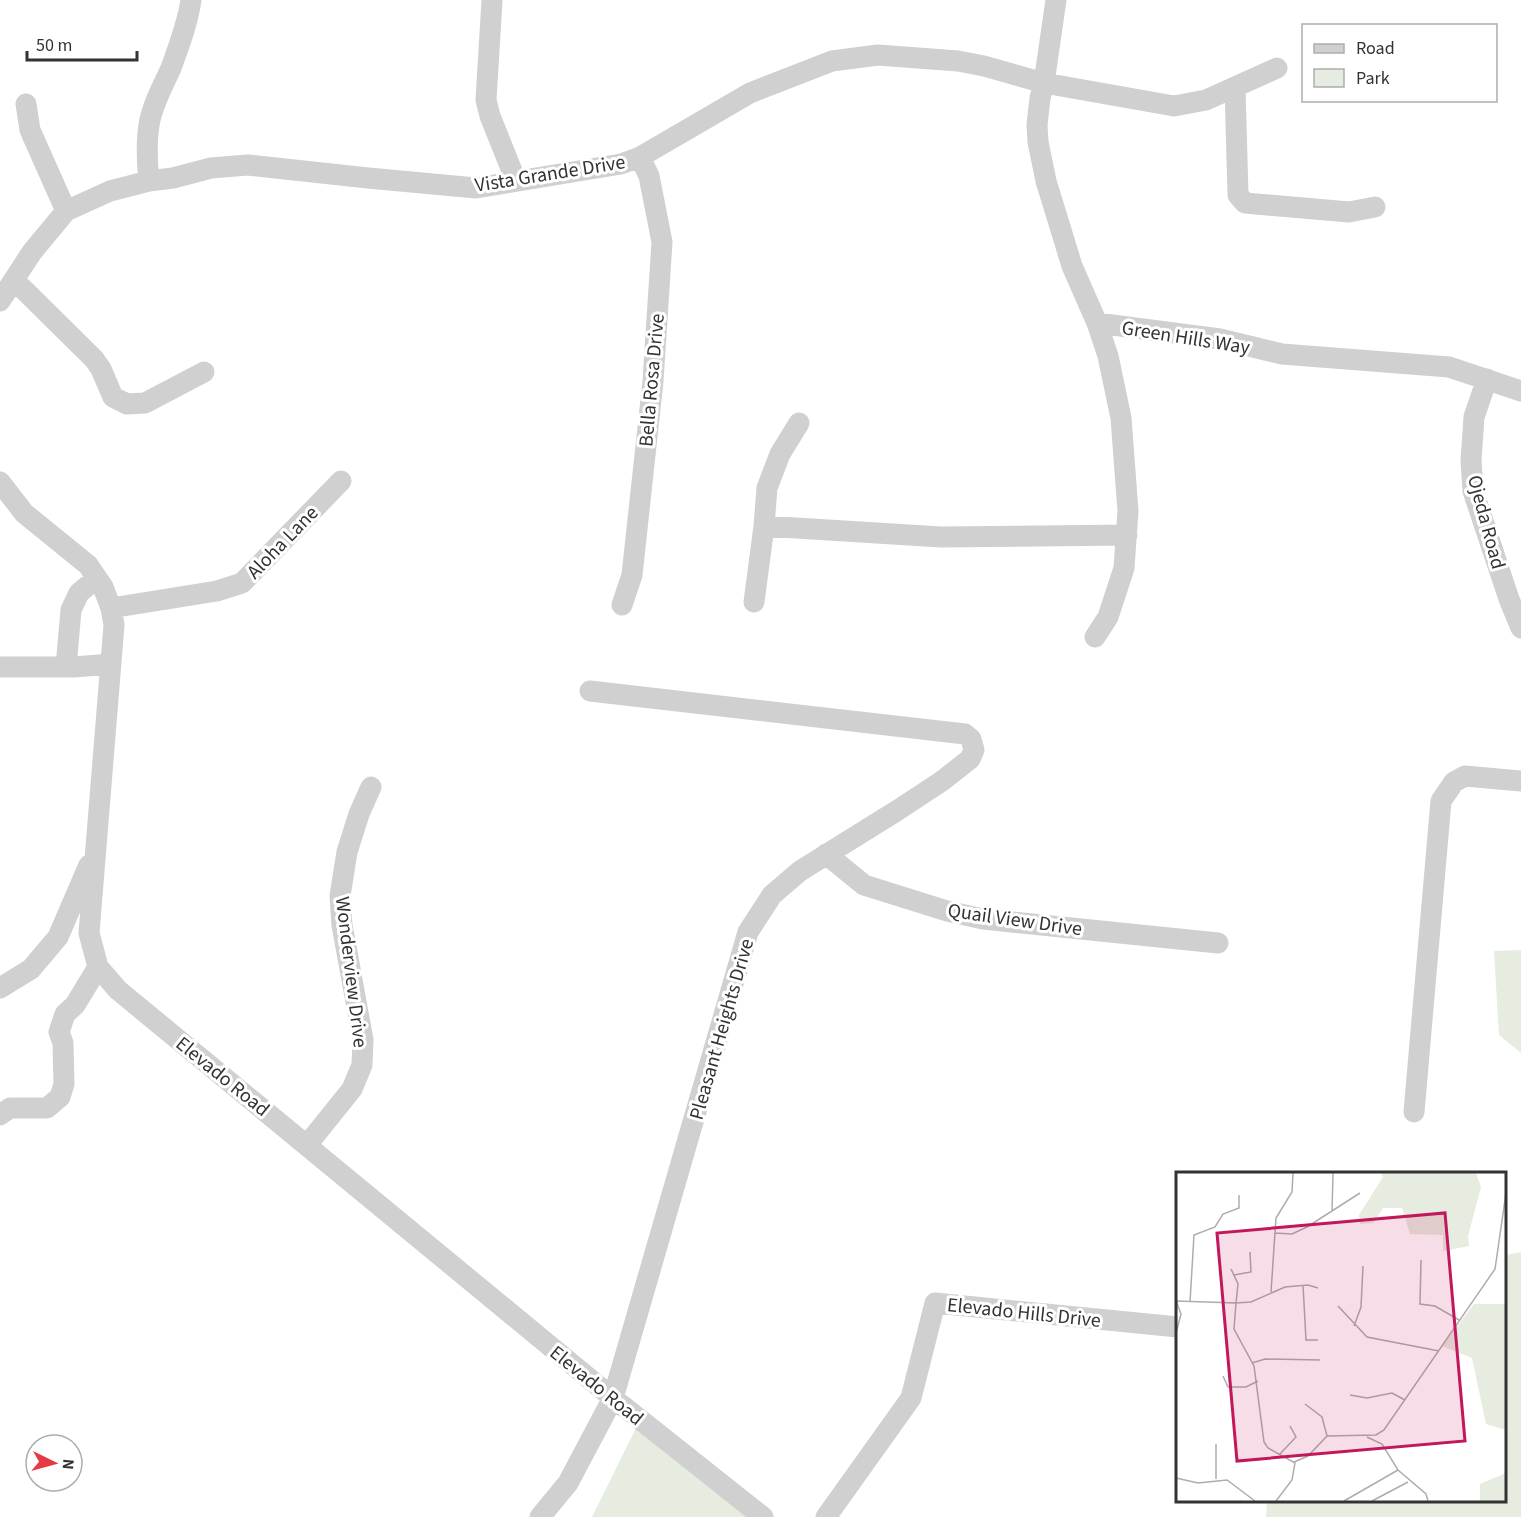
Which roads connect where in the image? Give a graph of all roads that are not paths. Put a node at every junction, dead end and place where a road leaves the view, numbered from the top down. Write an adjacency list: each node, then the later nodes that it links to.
1 (191, 0): 9 (street)
2 (492, 0): 10 (street)
3 (1056, 0): 5 (street)
4 (1277, 68): 6 (street, Vista Grande Drive)
5 (1044, 83): 6 (street, Vista Grande Drive); 8 (street, Vista Grande Drive); 15 (street, Green Hills Way)
6 (1235, 87): 11 (street)
7 (26, 104): 12 (street)
8 (640, 157): 10 (street, Vista Grande Drive); 26 (street, Bella Rosa Drive)
9 (149, 181): 10 (street, Vista Grande Drive); 12 (street, Vista Grande Drive)
10 (516, 181)
11 (1376, 207)
12 (66, 211): 13 (street, Vista Grande Drive)
13 (14, 280): 14 (street, Vista Grande Drive); 16 (street)
14 (0, 302)
15 (1097, 323): 17 (street, Green Hills Way); 23 (street)
16 (204, 372)
17 (1487, 380): 18 (street, Green Hills Way); 28 (street, Ojeda Road)
18 (1521, 391)
19 (799, 423): 22 (street)
20 (341, 481): 27 (street, Aloha Lane)
21 (0, 482): 24 (street, Elevado Road)
22 (764, 526): 23 (street); 25 (street)
23 (1127, 535): 29 (street)
24 (97, 578): 27 (street, Elevado Road); 32 (street)
25 (754, 602)
26 (622, 605)
27 (111, 608): 30 (street, Elevado Road)
28 (1521, 628)
29 (1095, 637)
30 (111, 664): 32 (street); 36 (street, Elevado Road)
31 (0, 667): 32 (street)
32 (66, 667)
33 (590, 691): 37 (street, Pleasant Heights Drive)
34 (1521, 781): 41 (street)
35 (371, 787): 43 (street, Wonderview Drive)
36 (97, 848): 39 (street, Elevado Road); 40 (street)
37 (826, 854): 38 (street, Quail View Drive); 45 (street, Pleasant Heights Drive)
38 (1218, 943)
39 (98, 967): 42 (street); 43 (street, Elevado Road)
40 (0, 988)
41 (1414, 1112)
42 (0, 1115)
43 (306, 1144): 45 (street, Elevado Road)
44 (1176, 1327): 48 (street, Elevado Hills Drive)
45 (613, 1398): 46 (street, Pleasant Heights Drive); 47 (street, Elevado Road)
46 (540, 1517)
47 (763, 1517)
48 (826, 1517)

